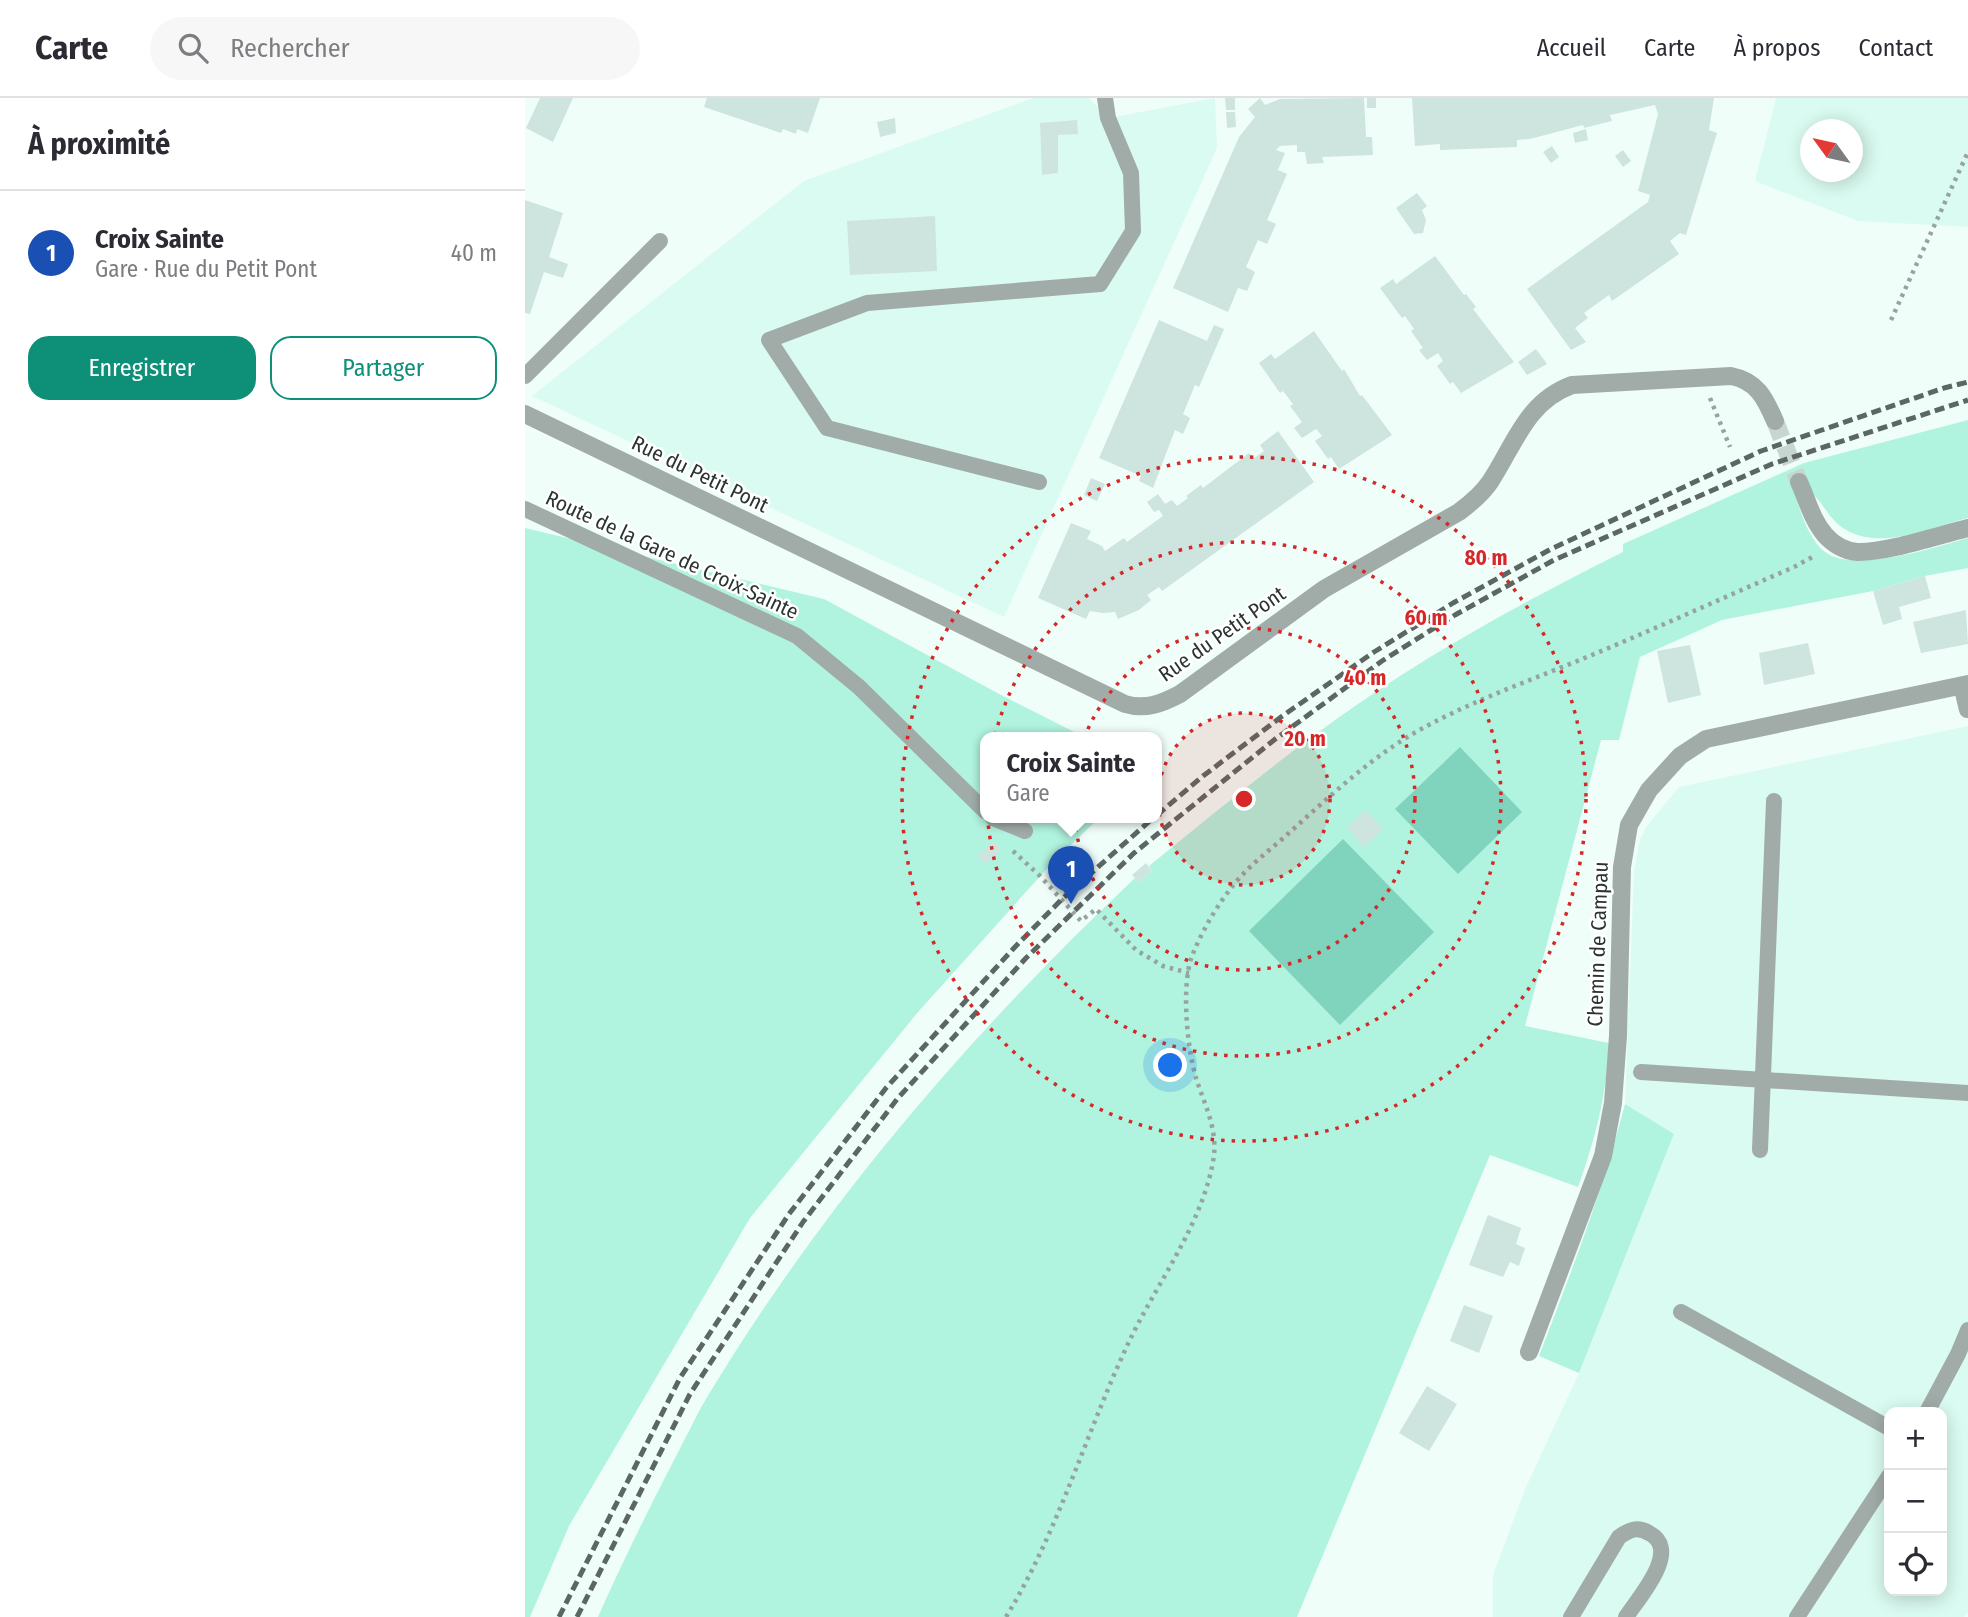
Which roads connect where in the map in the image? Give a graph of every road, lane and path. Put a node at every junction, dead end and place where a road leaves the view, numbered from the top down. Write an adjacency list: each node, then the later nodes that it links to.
1 (1105, 98): 10 (lane)
2 (1968, 152): 4 (path)
3 (660, 241): 5 (lane)
4 (1891, 320)
5 (525, 376)
6 (1713, 405): 9 (path)
7 (525, 414): 8 (street, Rue du Petit Pont)
8 (1776, 421)
9 (1730, 447)
10 (1039, 482)
11 (1799, 482): 14 (street)
12 (525, 509): 18 (lane, Route de la Gare de Croix-Sainte)
13 (1968, 528): 14 (street)
14 (1833, 541): 22 (path)
15 (1965, 684): 16 (lane); 29 (street, Chemin de Campau)
16 (1967, 710)
17 (1774, 801): 24 (lane)
18 (980, 806)
19 (1005, 823): 20 (lane)
20 (1025, 831)
21 (1009, 848): 22 (path)
22 (1189, 972): 33 (path)
23 (1641, 1072): 24 (lane)
24 (1763, 1080): 25 (lane); 26 (lane)
25 (1968, 1093)
26 (1760, 1150)
27 (1681, 1312): 31 (lane)
28 (1968, 1330): 30 (lane)
29 (1529, 1352)
30 (1930, 1407)
31 (1884, 1425)
32 (1884, 1484): 36 (lane)
33 (1006, 1617)
34 (1571, 1617): 35 (lane)
35 (1626, 1617)
36 (1797, 1617)

